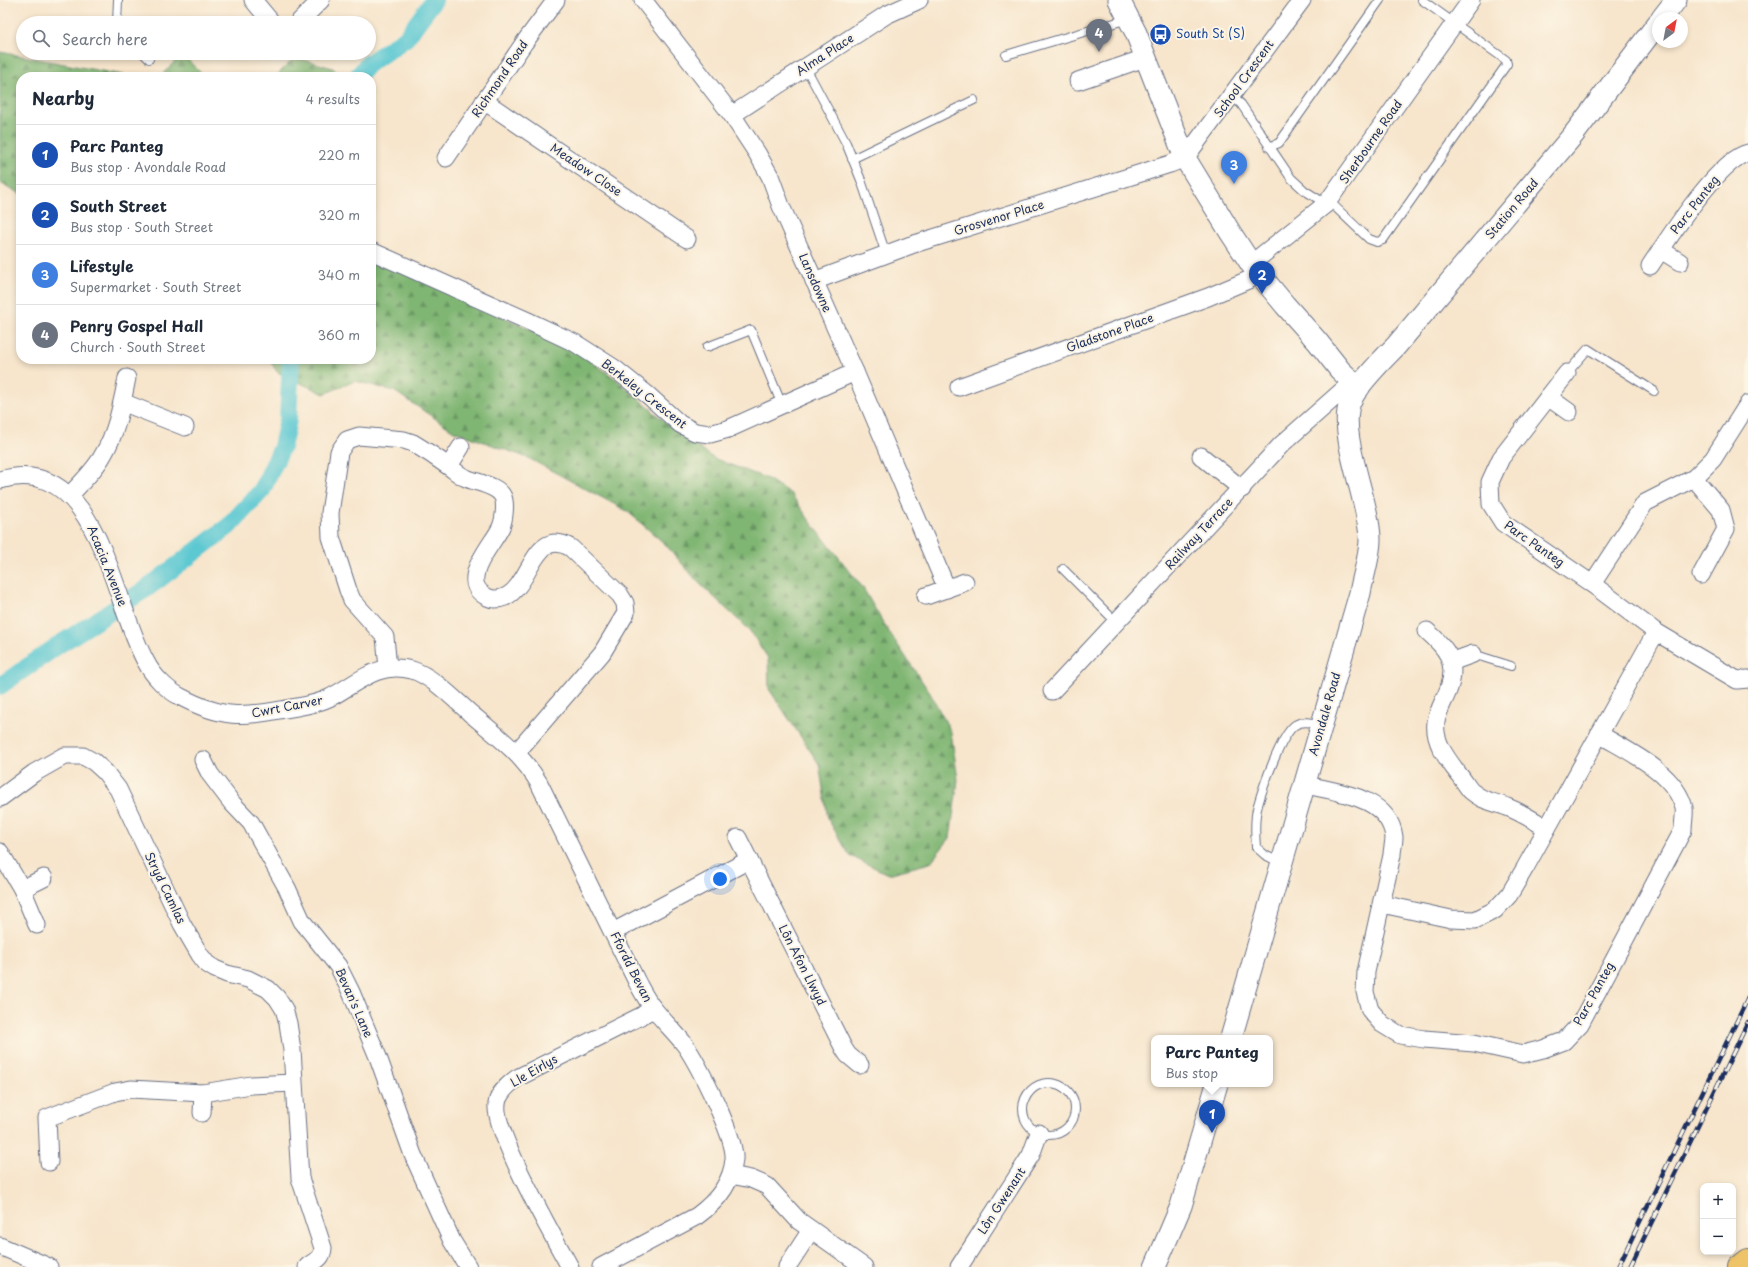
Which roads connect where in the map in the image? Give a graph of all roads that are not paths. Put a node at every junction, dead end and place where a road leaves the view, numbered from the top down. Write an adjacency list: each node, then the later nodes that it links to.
1 (118, 0): 14 (lane)
2 (253, 0): 15 (street)
3 (321, 0): 16 (street)
4 (556, 0): 26 (street, Richmond Road)
5 (643, 0): 27 (street, Lansdowne)
6 (919, 0): 22 (street, Alma Place)
7 (1119, 0): 17 (street)
8 (1302, 0): 24 (street, School Crescent)
9 (1380, 0): 28 (lane)
10 (1422, 0): 18 (lane)
11 (1471, 0): 18 (street, Sherbourne Road)
12 (1676, 0): 13 (street)
13 (1667, 12)
14 (117, 16)
15 (266, 16)
16 (305, 16)
17 (1129, 19): 20 (lane); 21 (street)
18 (1455, 23): 33 (street, Sherbourne Road); 33 (lane)
19 (1652, 31): 46 (street, Station Road)
20 (1006, 55)
21 (1145, 58): 23 (street); 31 (street)
22 (806, 68): 27 (street, Alma Place); 32 (lane)
23 (1078, 81)
24 (1231, 96): 28 (lane); 31 (street, School Crescent)
25 (974, 100): 32 (lane)
26 (484, 101): 30 (street, Richmond Road); 34 (street, Meadow Close)
27 (732, 115): 41 (street, Lansdowne)
28 (1269, 147): 33 (lane)
29 (1748, 153): 35 (street, Parc Panteg)
30 (446, 158)
31 (1185, 158): 37 (street, Grosvenor Place); 40 (street)
32 (852, 159): 37 (lane)
33 (1327, 203): 40 (street, Sherbourne Road)
34 (687, 238)
35 (1661, 250): 38 (street); 39 (street, Parc Panteg)
36 (376, 254): 52 (street, Berkeley Crescent)
37 (886, 254): 41 (street, Grosvenor Place)
38 (1680, 262)
39 (1650, 266)
40 (1256, 269): 46 (street); 47 (street, Gladstone Place)
41 (814, 281): 43 (street, Lansdowne)
42 (707, 347): 52 (lane)
43 (855, 372): 52 (street, Berkeley Crescent); 66 (street, Lansdowne)
44 (1567, 373): 48 (lane); 49 (street, Parc Panteg)
45 (128, 378): 50 (street)
46 (1356, 385): 60 (street, Railway Terrace); 78 (street, Avondale Road)
47 (959, 387)
48 (1654, 391)
49 (1548, 397): 53 (street); 65 (street, Parc Panteg)
50 (122, 402): 54 (street); 61 (street)
51 (1748, 404): 59 (street)
52 (782, 405)
53 (1569, 412)
54 (185, 427)
55 (461, 447): 57 (street)
56 (1201, 456): 60 (street)
57 (449, 466): 75 (street); 80 (street)
58 (1, 476): 61 (street, Acacia Avenue)
59 (1694, 478): 63 (street); 65 (street)
60 (1242, 489): 68 (street, Railway Terrace)
61 (69, 496): 71 (street, Acacia Avenue)
62 (1063, 569): 68 (lane)
63 (1700, 575)
64 (965, 582): 66 (street)
65 (1592, 584): 70 (street, Parc Panteg)
66 (947, 589): 67 (street)
67 (926, 596)
68 (1116, 622): 77 (street, Railway Terrace)
69 (1427, 631): 73 (street)
70 (1656, 632): 76 (street, Parc Panteg); 79 (street)
71 (137, 644): 75 (street, Cwrt Carver)
72 (1473, 654): 73 (street); 74 (lane)
73 (1451, 662): 84 (street)
74 (1511, 666)
75 (388, 668): 80 (street, Ffordd Bevan)
76 (1748, 679)
77 (1052, 691)
78 (1322, 725): 82 (street, Avondale Road); 88 (lane)
79 (1600, 734): 84 (street); 91 (street, Parc Panteg)
80 (516, 753): 93 (street, Ffordd Bevan)
81 (203, 760): 109 (street, Bevan's Lane)
82 (1306, 785): 88 (street, Avondale Road); 91 (street, Parc Panteg)
83 (0, 798): 97 (street, Stryd Camlas)
84 (1547, 828): 91 (street)
85 (738, 838): 87 (street, Lôn Afon Llwyd)
86 (0, 852): 90 (street)
87 (749, 860): 93 (street); 96 (street, Lôn Afon Llwyd)
88 (1282, 864): 95 (street, Avondale Road)
89 (44, 878): 90 (street)
90 (22, 889): 92 (street)
91 (1382, 904)
92 (38, 926)
93 (613, 932): 94 (street, Ffordd Bevan)
94 (652, 1008): 103 (street, Ffordd Bevan); 110 (street, Lle Eirlys)
95 (1232, 1035)
96 (860, 1065)
97 (293, 1083): 99 (street); 108 (street, Stryd Camlas)
98 (1216, 1087): 115 (street)
99 (203, 1093): 100 (street); 102 (street)
100 (202, 1113)
101 (1039, 1133): 101 (lane); 114 (street, Lôn Gwenant)
102 (50, 1162)
103 (731, 1175): 104 (street); 111 (street, Ffordd Bevan)
104 (811, 1230): 112 (street); 113 (street)
105 (0, 1246): 107 (street)
106 (1748, 1260): 116 (main road)
107 (49, 1267)
108 (306, 1267)
109 (468, 1267)
110 (570, 1267)
111 (600, 1267)
112 (787, 1267)
113 (864, 1267)
114 (959, 1267)
115 (1155, 1267)
116 (1740, 1267)

